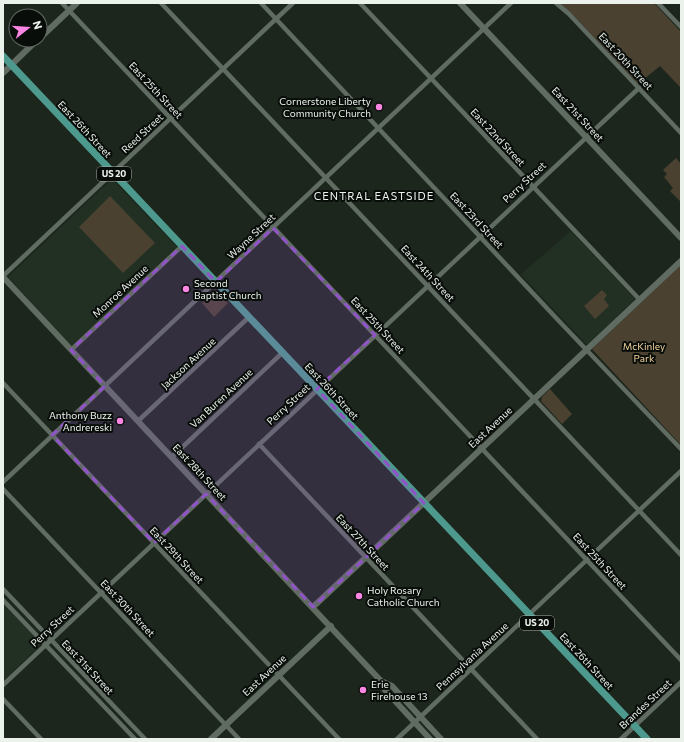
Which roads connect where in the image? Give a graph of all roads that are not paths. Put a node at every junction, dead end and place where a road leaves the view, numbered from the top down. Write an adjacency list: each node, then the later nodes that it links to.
1 (62, 3): 11 (street, East 25th Street)
2 (77, 3): 11 (street)
3 (161, 3): 19 (street, East 24th Street)
4 (261, 3): 12 (street, East 23rd Street)
5 (293, 3): 12 (street, Reed Street)
6 (360, 3): 21 (street, East 22nd Street)
7 (460, 3): 14 (street, East 21st Street)
8 (511, 3): 14 (street, Wayne Street)
9 (556, 3): 22 (street, East 20th Street)
10 (658, 3): 13 (street)
11 (69, 10): 15 (street); 23 (street, East 25th Street)
12 (276, 19): 19 (street, Reed Street); 24 (street, East 23rd Street)
13 (681, 27)
14 (484, 29): 21 (street, Wayne Street); 26 (street, East 21st Street)
15 (48, 30)
16 (29, 48): 18 (street)
17 (3, 56): 18 (main road, East 26th Street / US 20)
18 (11, 65): 20 (street); 27 (main road, East 26th Street / US 20)
19 (223, 69): 23 (street, Reed Street); 28 (street, East 24th Street)
20 (3, 73)
21 (431, 79): 24 (street, Wayne Street); 29 (street, East 22nd Street)
22 (639, 88): 25 (street, East 20th Street); 26 (street, Perry Street)
23 (170, 118): 27 (street, Reed Street); 30 (street, East 25th Street)
24 (379, 128): 28 (street, Wayne Street); 31 (street, East 23rd Street)
25 (681, 133)
26 (586, 137): 29 (street, Perry Street); 32 (street, East 21st Street)
27 (113, 173): 33 (main road, East 26th Street / US 20); 35 (street, Reed Street)
28 (326, 178): 30 (street, Wayne Street); 37 (street, East 24th Street)
29 (532, 187): 31 (street, Perry Street); 38 (street, East 22nd Street)
30 (273, 228): 36 (street, Wayne Street); 40 (street, East 25th Street)
31 (480, 236): 37 (street, Perry Street); 42 (street, East 23rd Street)
32 (681, 238)
33 (182, 246): 36 (main road, East 26th Street / US 20); 41 (street, Monroe Avenue)
34 (681, 261): 38 (street, East Avenue)
35 (3, 277): 41 (street, East 28th Street)
36 (216, 282): 39 (main road, East 26th Street / US 20); 45 (street, Wayne Street)
37 (428, 286): 40 (street, Perry Street); 47 (street, East 24th Street)
38 (640, 300): 42 (street, East Avenue)
39 (249, 317): 43 (main road, East 26th Street / US 20); 48 (street, Jackson Avenue)
40 (375, 335): 46 (street, Perry Street); 51 (street, East 25th Street)
41 (71, 350): 45 (street, East 28th Street)
42 (586, 350): 47 (street, East Avenue); 52 (street, East 23rd Street)
43 (282, 353): 46 (main road, East 26th Street / US 20); 53 (street, Van Buren Avenue)
44 (3, 382): 49 (street, East 29th Street)
45 (105, 386): 48 (street, East 28th Street); 49 (street, Wayne Street)
46 (317, 389): 50 (street, Perry Street); 58 (main road, East 26th Street / US 20)
47 (534, 399): 51 (street, East Avenue); 59 (street, East 24th Street)
48 (138, 422): 53 (street, East 28th Street)
49 (52, 435): 55 (street, Wayne Street); 60 (street, East 29th Street)
50 (259, 444): 57 (street, Perry Street); 62 (street, East 27th Street)
51 (481, 448): 58 (street, East Avenue); 63 (street, East 25th Street)
52 (681, 449)
53 (172, 457): 57 (street, East 28th Street)
54 (681, 471): 59 (street, Pennsylvania Avenue)
55 (3, 482)
56 (3, 489): 65 (street, East 30th Street)
57 (206, 494): 60 (street, Perry Street); 67 (street, East 28th Street)
58 (424, 502): 62 (street, East Avenue); 68 (main road, East 26th Street / US 20)
59 (640, 510): 61 (street, East 24th Street); 63 (street, Pennsylvania Avenue)
60 (154, 543): 65 (street, Perry Street); 74 (street, East 29th Street)
61 (681, 555)
62 (366, 557): 67 (street, East Avenue); 73 (street, East 27th Street)
63 (587, 560): 68 (street, Pennsylvania Avenue); 72 (street, East 25th Street)
64 (3, 589): 70 (street, East 31st Street)
65 (101, 593): 70 (street, Perry Street); 81 (street, East 30th Street)
66 (3, 600): 71 (street, East 31st Street)
67 (313, 607): 69 (street, East 28th Street)
68 (529, 614): 73 (street, Pennsylvania Avenue); 82 (main road, East 26th Street / US 20)
69 (331, 626): 74 (street, East Avenue); 75 (street, East 28th Street)
70 (51, 640): 71 (street, Perry Street); 85 (street, East 31st Street)
71 (46, 645): 77 (street, Perry Street); 84 (street, East 31st Street)
72 (681, 660)
73 (471, 669): 79 (street, Pennsylvania Avenue); 92 (street, East 27th Street)
74 (278, 675): 81 (street, East Avenue); 88 (street, East 29th Street)
75 (381, 681): 79 (street, East 28th Street); 80 (street, East 28th Street)
76 (681, 682): 82 (street, Brandes Street)
77 (3, 685)
78 (3, 699): 83 (street)
79 (420, 717): 80 (street, Pennsylvania Avenue); 91 (street, East 28th Street)
80 (415, 723): 89 (street, Pennsylvania Avenue); 90 (street, East 28th Street)
81 (225, 724): 86 (street, East Avenue); 87 (street, East 30th Street)
82 (634, 726): 93 (street, Brandes Street); 94 (main road, East 26th Street / US 20)
83 (41, 739)
84 (136, 739)
85 (145, 739)
86 (210, 739)
87 (239, 739)
88 (339, 739)
89 (397, 739)
90 (430, 739)
91 (441, 739)
92 (537, 739)
93 (621, 739)
94 (647, 739)

